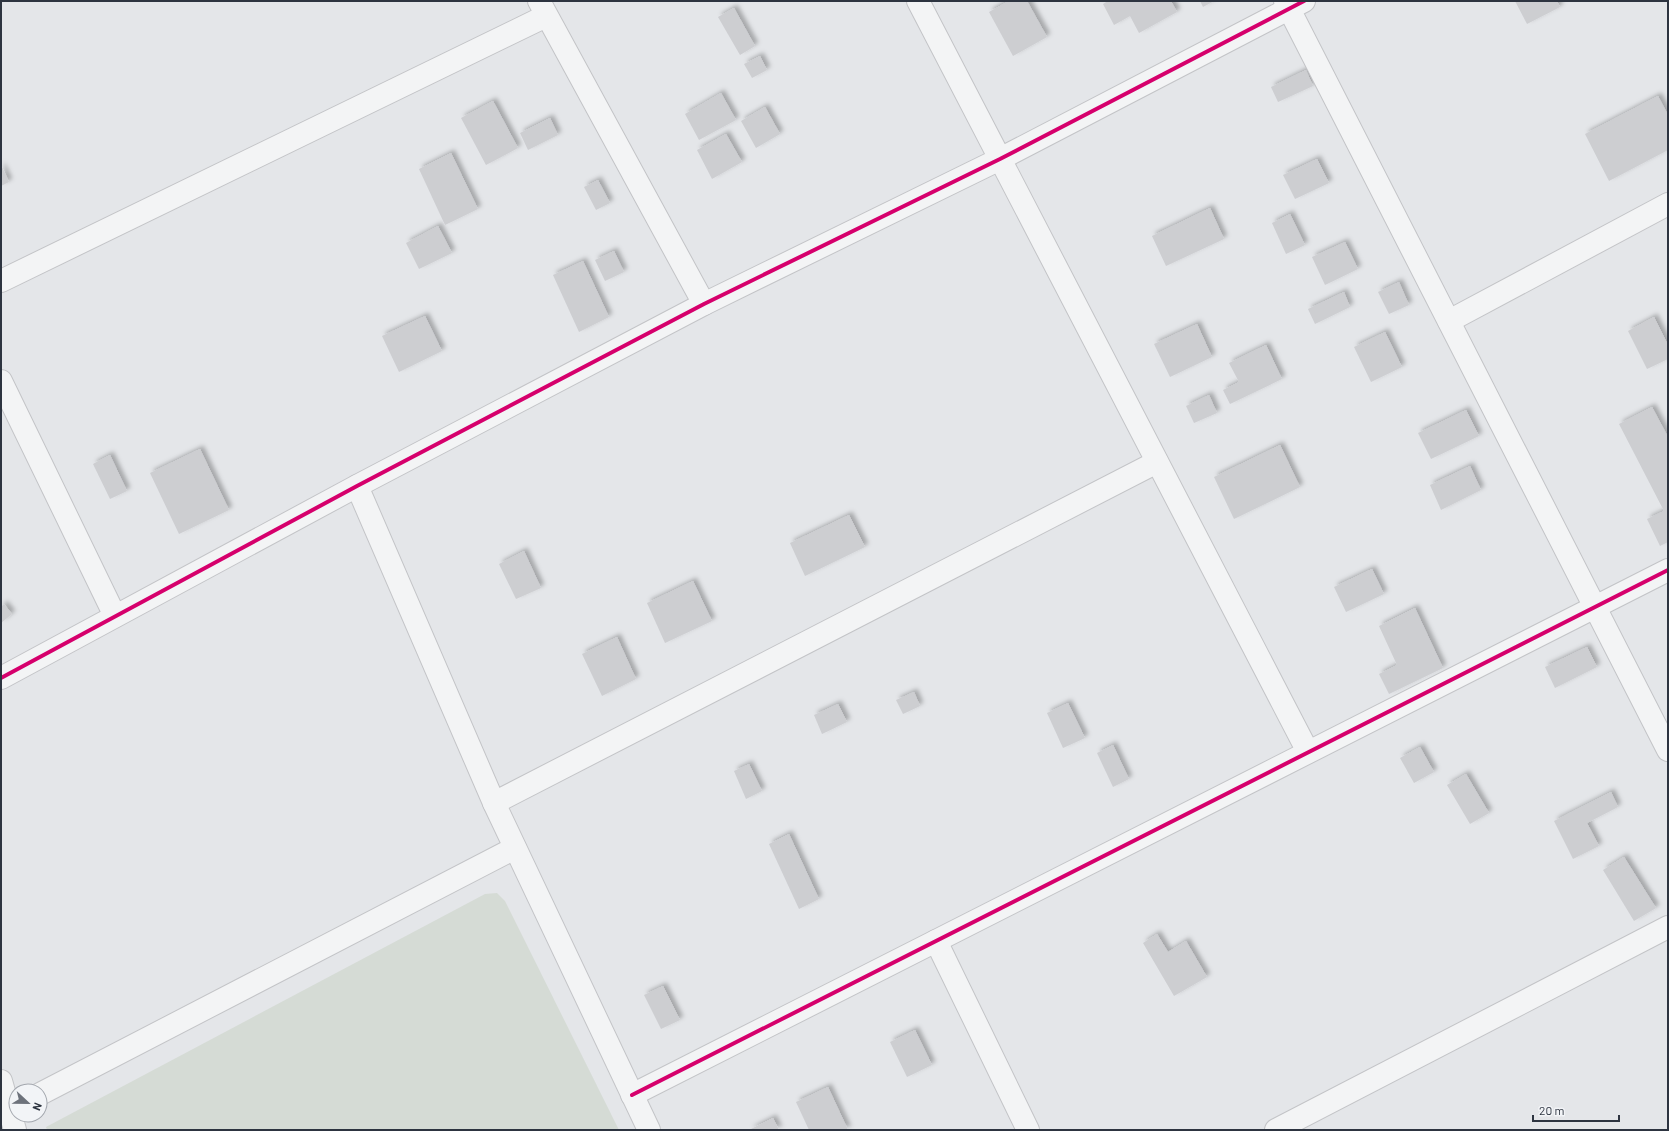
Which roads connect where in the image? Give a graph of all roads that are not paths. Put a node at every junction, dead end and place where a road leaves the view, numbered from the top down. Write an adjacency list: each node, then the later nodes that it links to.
1 (918, 1): 4 (street)
2 (1293, 4): 4 (street); 8 (street)
3 (543, 8): 6 (street); 7 (street)
4 (1000, 159): 7 (street); 10 (street)
5 (1668, 204): 8 (street)
6 (1, 281)
7 (704, 304): 11 (street)
8 (1449, 321): 13 (street)
9 (1, 381): 14 (street)
10 (1157, 462): 17 (street); 18 (street)
11 (357, 486): 14 (street); 18 (street)
12 (1668, 570): 13 (street)
13 (1595, 607): 16 (street); 17 (street)
14 (115, 616): 15 (street)
15 (1, 678)
16 (1668, 750)
17 (1308, 752): 21 (street)
18 (494, 803): 19 (street)
19 (515, 848): 23 (street); 24 (street)
20 (1668, 927): 28 (street)
21 (936, 941): 24 (street); 27 (street)
22 (1, 1081): 25 (street)
23 (48, 1090)
24 (632, 1095): 26 (street)
25 (8, 1101)
26 (649, 1130)
27 (1028, 1130)
28 (1276, 1130)

